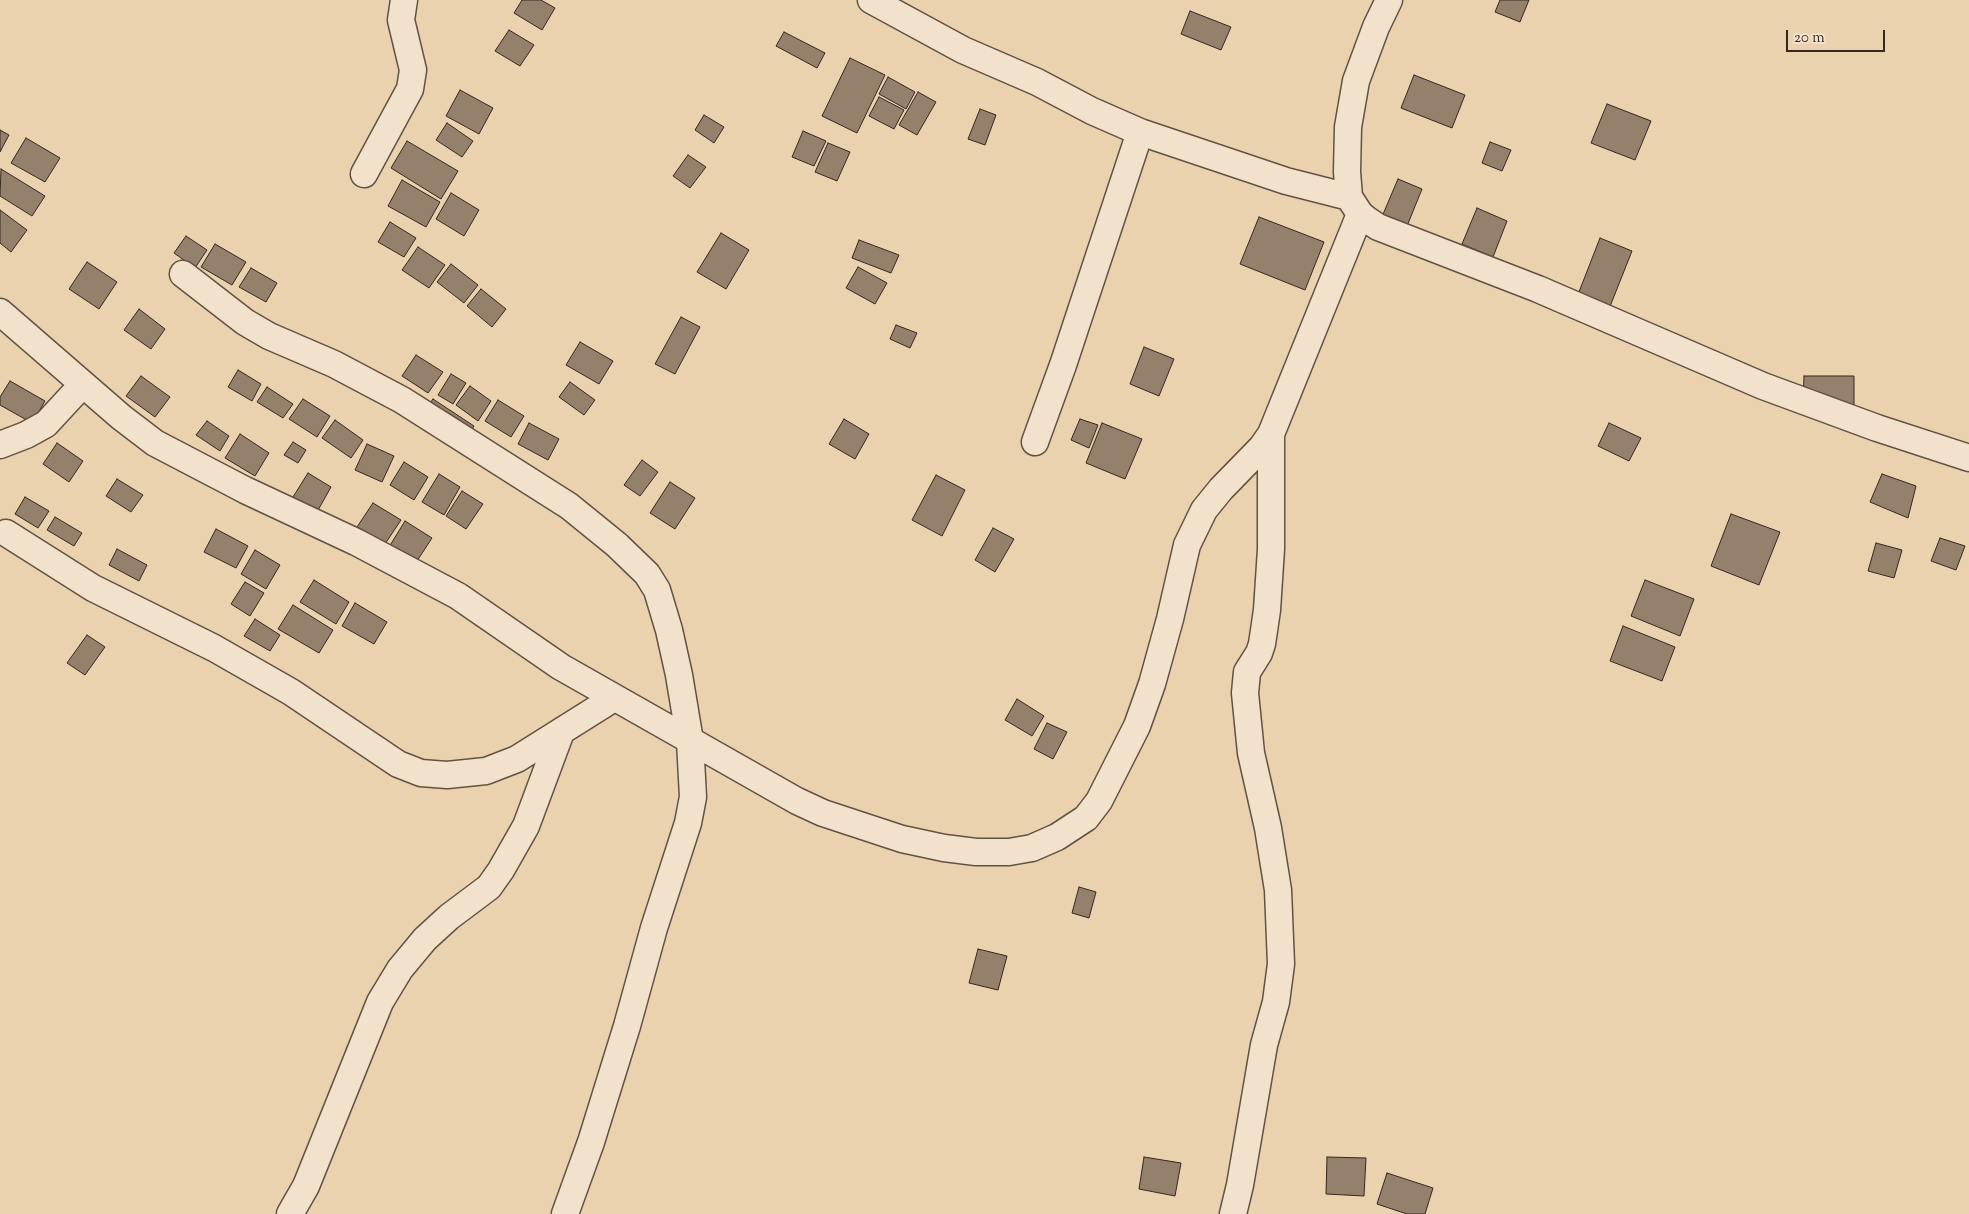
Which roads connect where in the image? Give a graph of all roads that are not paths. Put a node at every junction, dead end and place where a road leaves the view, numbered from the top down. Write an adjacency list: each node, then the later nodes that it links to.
1 (404, 0): 5 (street)
2 (871, 0): 4 (street)
3 (1389, 0): 6 (street)
4 (1140, 132): 6 (street); 11 (street)
5 (364, 174)
6 (1355, 205): 10 (street); 13 (street)
7 (183, 274): 17 (street)
8 (0, 312): 9 (street)
9 (83, 384): 12 (street); 15 (street)
10 (1271, 434): 17 (street); 20 (street)
11 (1035, 442)
12 (0, 444)
13 (1969, 458)
14 (6, 533): 16 (street)
15 (614, 698): 16 (street); 17 (street)
16 (561, 732): 18 (street)
17 (690, 741): 19 (street)
18 (290, 1214)
19 (565, 1214)
20 (1233, 1214)

